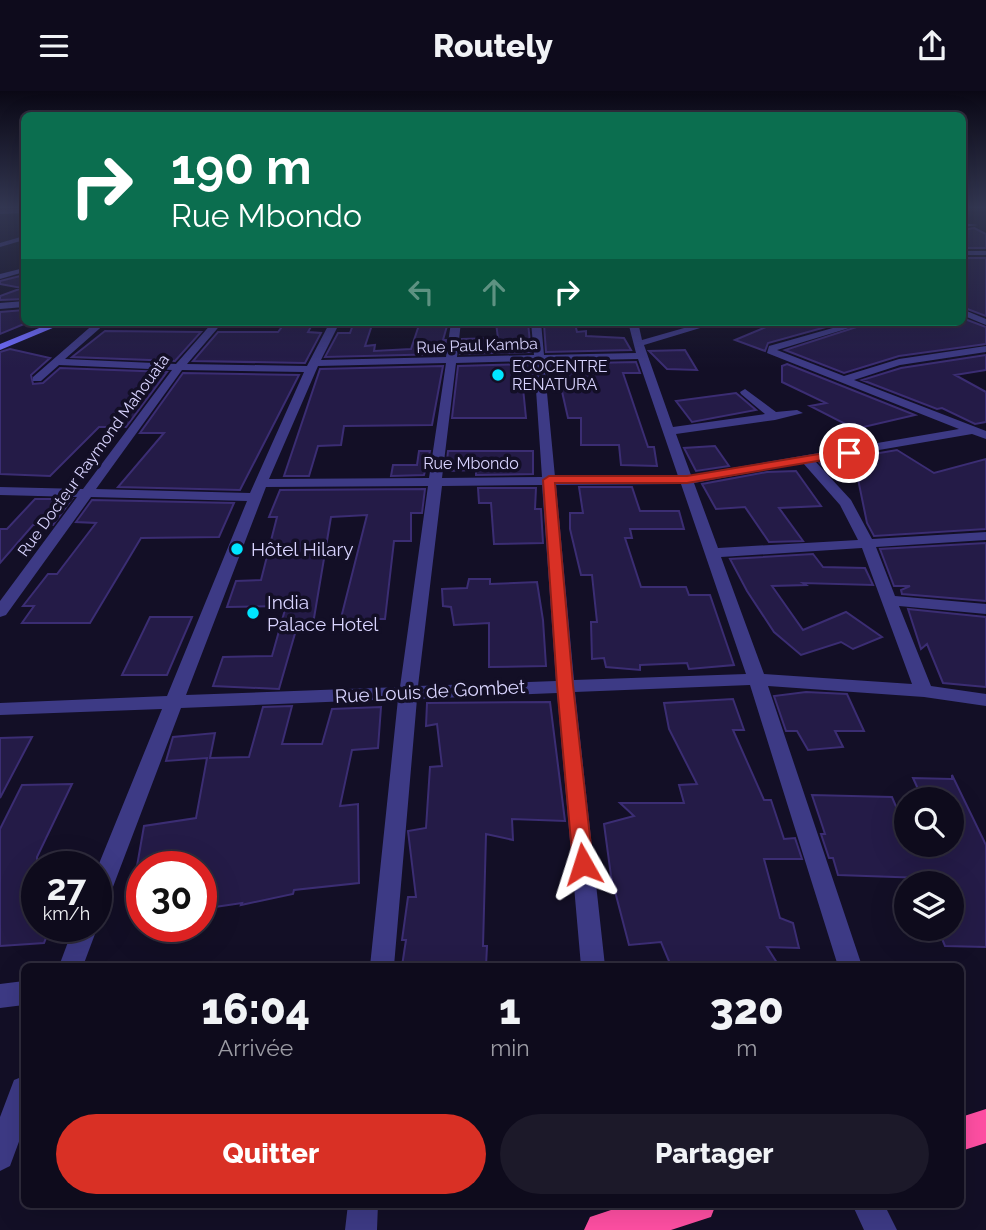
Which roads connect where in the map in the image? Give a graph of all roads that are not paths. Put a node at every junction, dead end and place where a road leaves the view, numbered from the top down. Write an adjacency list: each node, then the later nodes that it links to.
1 (21, 304): 2 (street)
2 (0, 306)
3 (966, 314): 4 (street)
4 (986, 322)
5 (52, 326): 14 (street)
6 (97, 326): 19 (street)
7 (215, 326): 21 (street, Rue Docteur Raymond Mahouata)
8 (333, 326): 20 (street)
9 (455, 326): 18 (street)
10 (536, 326): 17 (street)
11 (634, 326): 16 (street)
12 (704, 326): 16 (street, Rue Paul Kamba)
13 (848, 326): 23 (street)
14 (0, 347)
15 (986, 349): 23 (street)
16 (640, 350): 17 (street, Rue Paul Kamba); 27 (street)
17 (538, 359): 18 (street, Rue Paul Kamba); 30 (street)
18 (451, 361): 20 (street, Rue Paul Kamba); 32 (street)
19 (55, 362): 21 (street, Rue Paul Kamba); 22 (street)
20 (312, 366): 21 (street, Rue Paul Kamba); 33 (street)
21 (179, 367): 35 (street, Rue Docteur Raymond Mahouata)
22 (37, 379)
23 (842, 380): 28 (street)
24 (746, 392): 26 (street)
25 (797, 413): 26 (street)
26 (775, 417): 27 (street)
27 (669, 431): 31 (street)
28 (982, 433): 29 (street, Rue Mbondo)
29 (807, 460): 31 (street, Rue Mbondo); 37 (street)
30 (549, 480): 31 (street, Rue Mbondo); 32 (street, Rue Mbondo); 43 (street)
31 (687, 480): 38 (street)
32 (435, 481): 33 (street, Rue Mbondo); 45 (street)
33 (258, 490): 35 (street, Rue Mbondo); 47 (street)
34 (0, 491): 35 (street, Rue Mbondo)
35 (86, 492): 41 (street, Rue Docteur Raymond Mahouata)
36 (986, 536): 37 (street)
37 (867, 543): 38 (street); 39 (street)
38 (713, 553): 42 (street)
39 (890, 600): 40 (street); 44 (street)
40 (986, 609)
41 (0, 612)
42 (757, 679): 43 (street, Rue Louis de Gombet); 44 (street, Rue Louis de Gombet); 54 (street)
43 (565, 685): 45 (street, Rue Louis de Gombet); 53 (street)
44 (924, 691): 46 (street, Rue Louis de Gombet)
45 (408, 692): 47 (street, Rue Louis de Gombet); 52 (street)
46 (986, 700)
47 (172, 702): 48 (street, Rue Louis de Gombet); 49 (street)
48 (0, 709)
49 (112, 858)
50 (80, 942): 51 (street)
51 (72, 963)
52 (382, 963)
53 (593, 963)
54 (849, 963)
55 (21, 993): 56 (street)
56 (0, 996)
57 (21, 1098): 60 (street)
58 (986, 1126): 59 (highway)
59 (964, 1132)
60 (0, 1156)
61 (363, 1208): 65 (street)
62 (677, 1208): 64 (highway)
63 (869, 1208): 66 (street)
64 (613, 1220)
65 (361, 1230)
66 (881, 1230)

